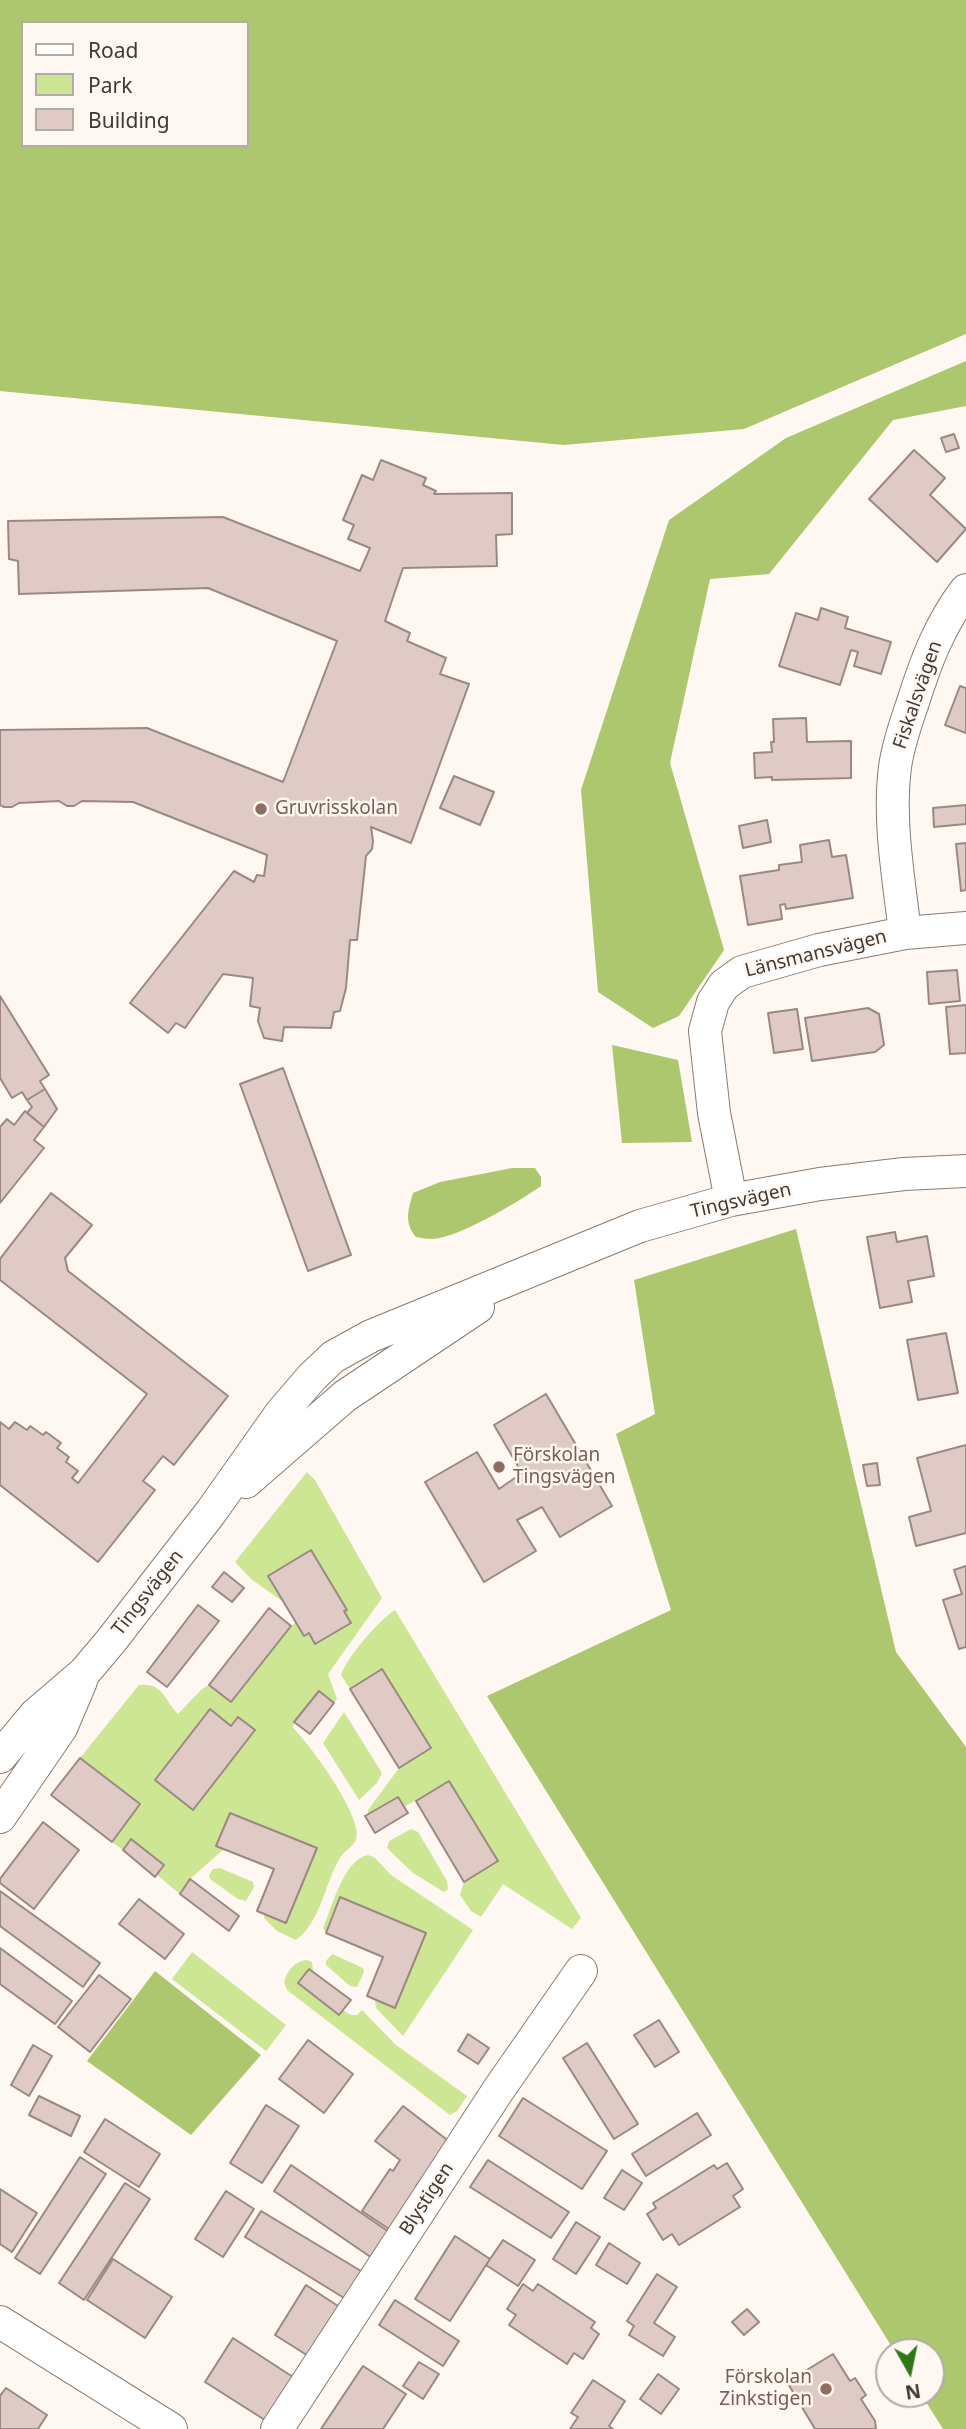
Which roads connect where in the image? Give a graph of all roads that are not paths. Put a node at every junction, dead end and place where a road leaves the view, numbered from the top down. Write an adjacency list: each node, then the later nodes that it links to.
1 (966, 590): 3 (street, Fiskalsvägen)
2 (966, 928): 3 (street, Länsmansvägen)
3 (905, 933): 5 (street, Länsmansvägen)
4 (966, 1171): 5 (street, Tingsvägen)
5 (731, 1200): 6 (street, Tingsvägen)
6 (85, 1673): 7 (street, Tingsvägen); 8 (street, Tingsvägen)
7 (0, 1756)
8 (0, 1817)
9 (581, 1971): 12 (street, Blystigen)
10 (0, 2322): 11 (street)
11 (172, 2429)
12 (277, 2429)

